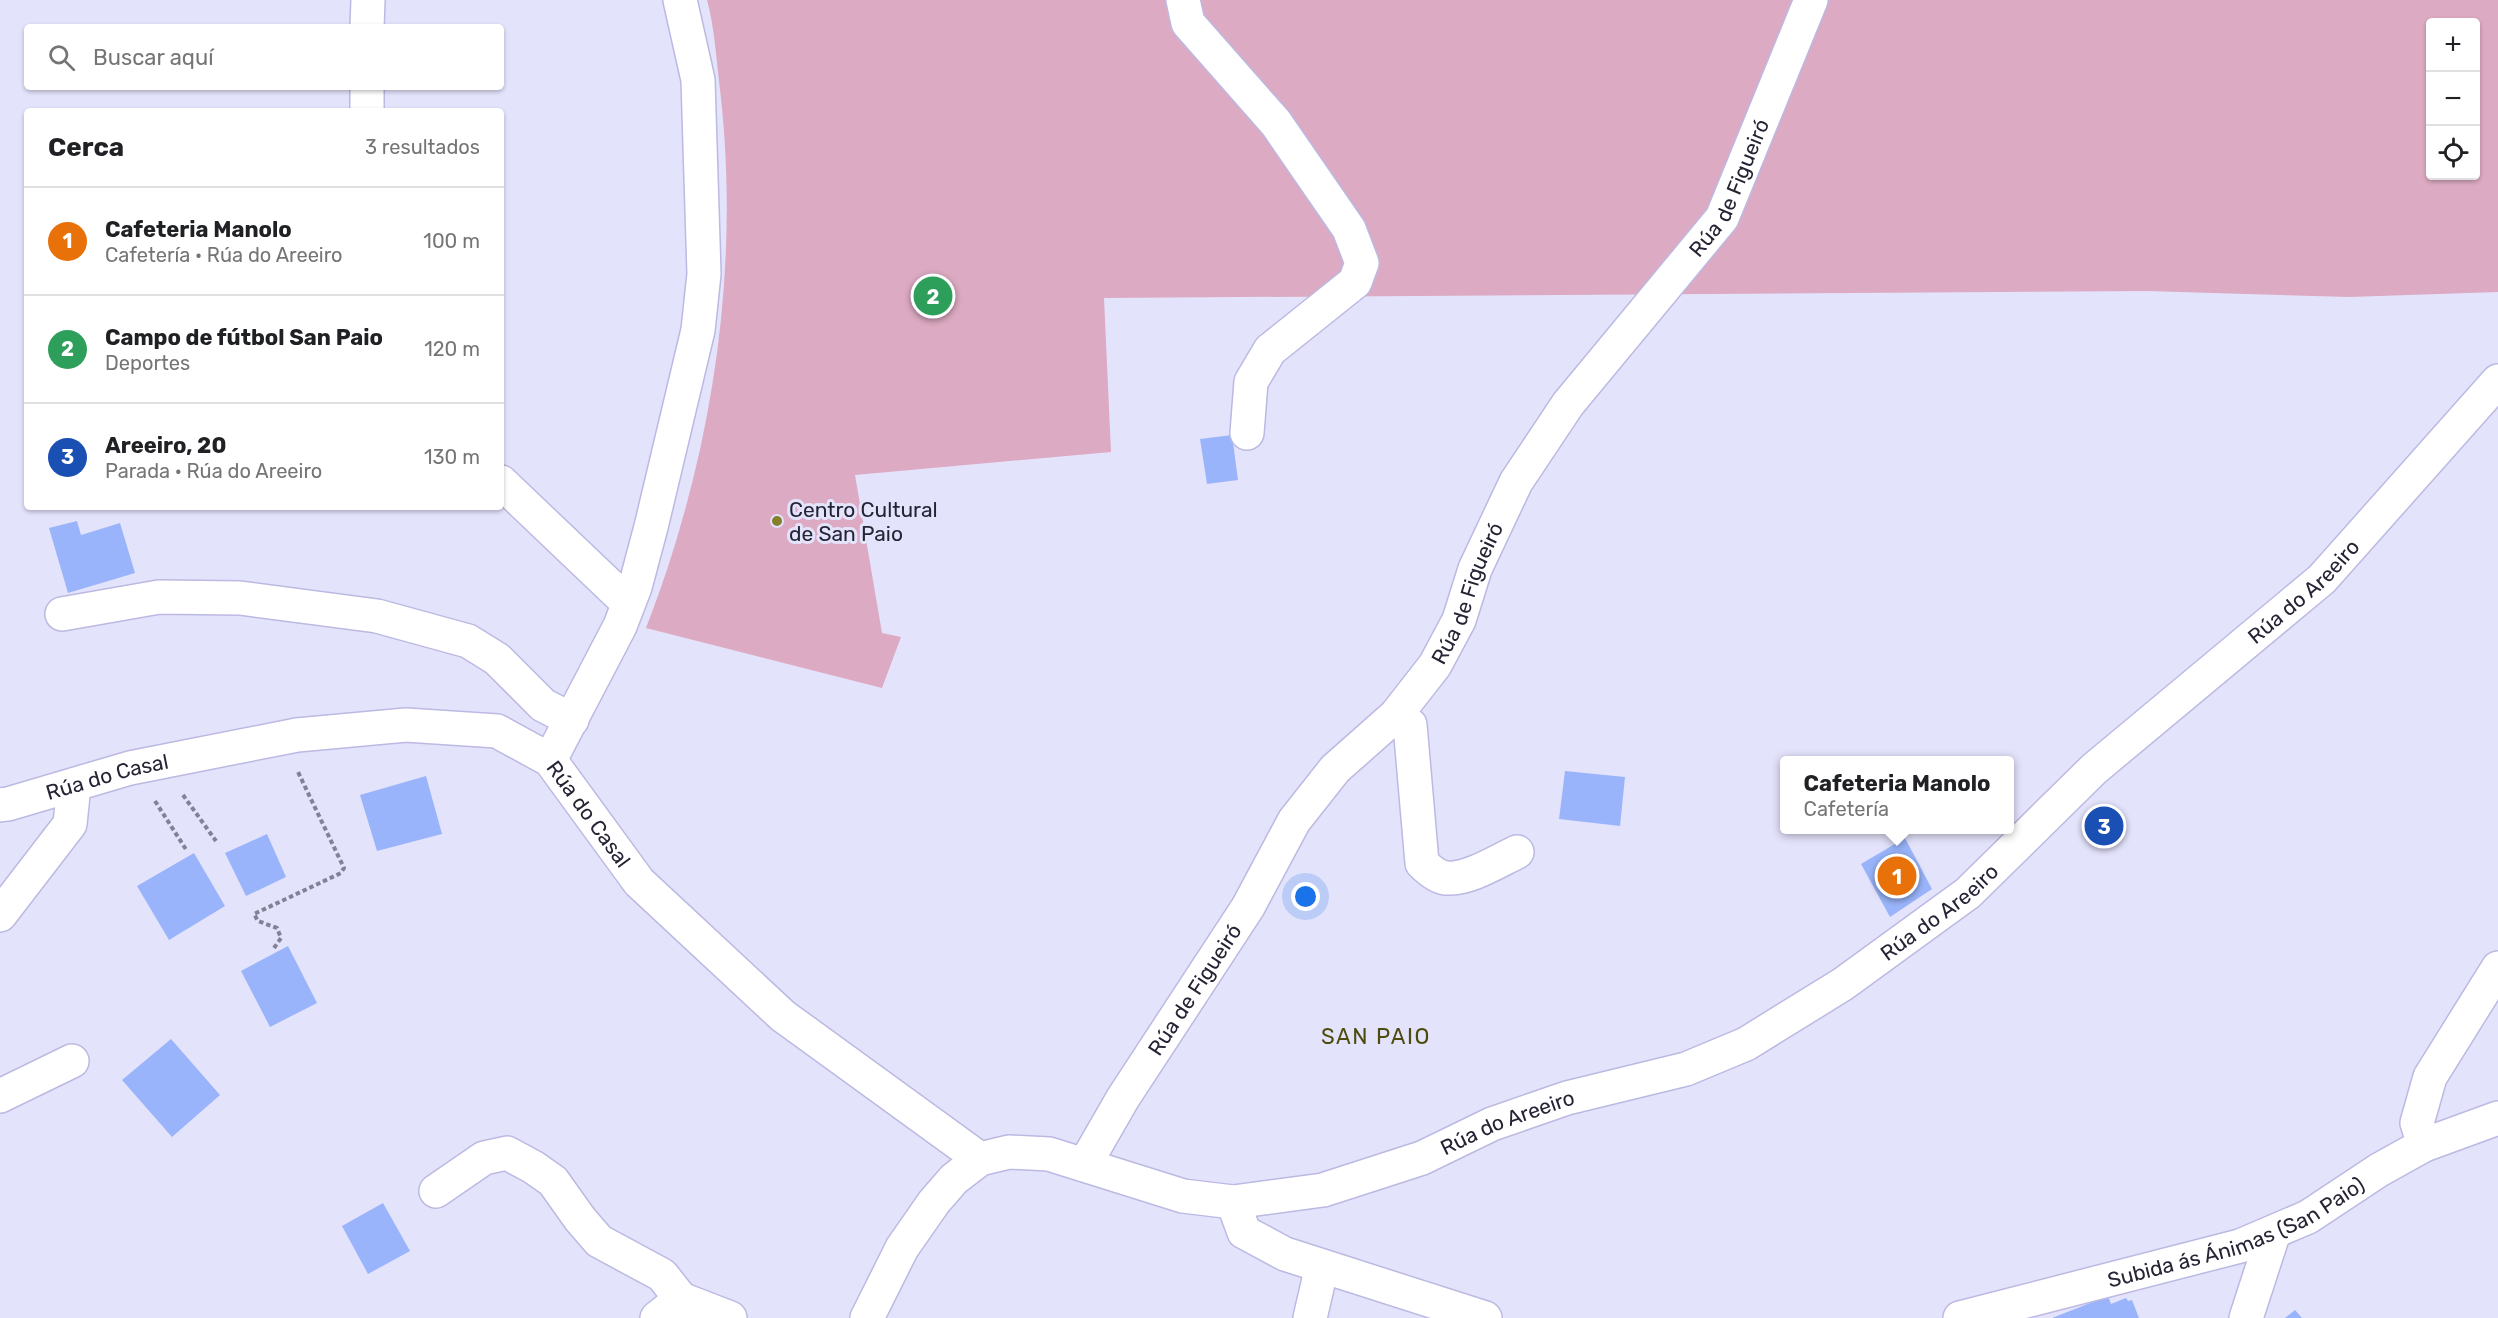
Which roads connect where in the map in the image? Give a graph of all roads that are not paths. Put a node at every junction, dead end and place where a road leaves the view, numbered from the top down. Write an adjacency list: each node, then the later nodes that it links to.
1 (368, 0): 5 (street)
2 (680, 0): 11 (street)
3 (1183, 0): 9 (street)
4 (1811, 0): 13 (street, Rúa de Figueiró)
5 (367, 24)
6 (367, 90): 7 (street)
7 (367, 108)
8 (2498, 381): 28 (street, Rúa do Areeiro)
9 (1247, 433)
10 (504, 485): 11 (street)
11 (628, 603): 14 (street)
12 (62, 614): 14 (street)
13 (1396, 715): 18 (street); 26 (street, Rúa de Figueiró)
14 (572, 720): 15 (street)
15 (550, 760): 16 (street, Rúa do Casal); 25 (street, Rúa do Casal)
16 (74, 785): 17 (street, Rúa do Casal); 19 (street)
17 (0, 805)
18 (1517, 852)
19 (0, 915)
20 (2498, 968): 24 (street)
21 (72, 1061): 22 (street)
22 (0, 1096)
23 (2498, 1118): 24 (street, Subida ás Ánimas (San Paio))
24 (2424, 1145): 29 (street, Subida ás Ánimas (San Paio))
25 (980, 1159): 26 (street); 33 (street)
26 (1085, 1164): 28 (street, Rúa do Areeiro)
27 (436, 1191): 31 (street)
28 (1233, 1202): 30 (street)
29 (2274, 1232): 36 (street, Subida ás Ánimas (San Paio)); 37 (street)
30 (1322, 1266): 34 (street); 35 (street)
31 (669, 1309): 32 (street)
32 (730, 1318)
33 (867, 1318)
34 (1310, 1318)
35 (1485, 1318)
36 (1960, 1318)
37 (2246, 1318)

